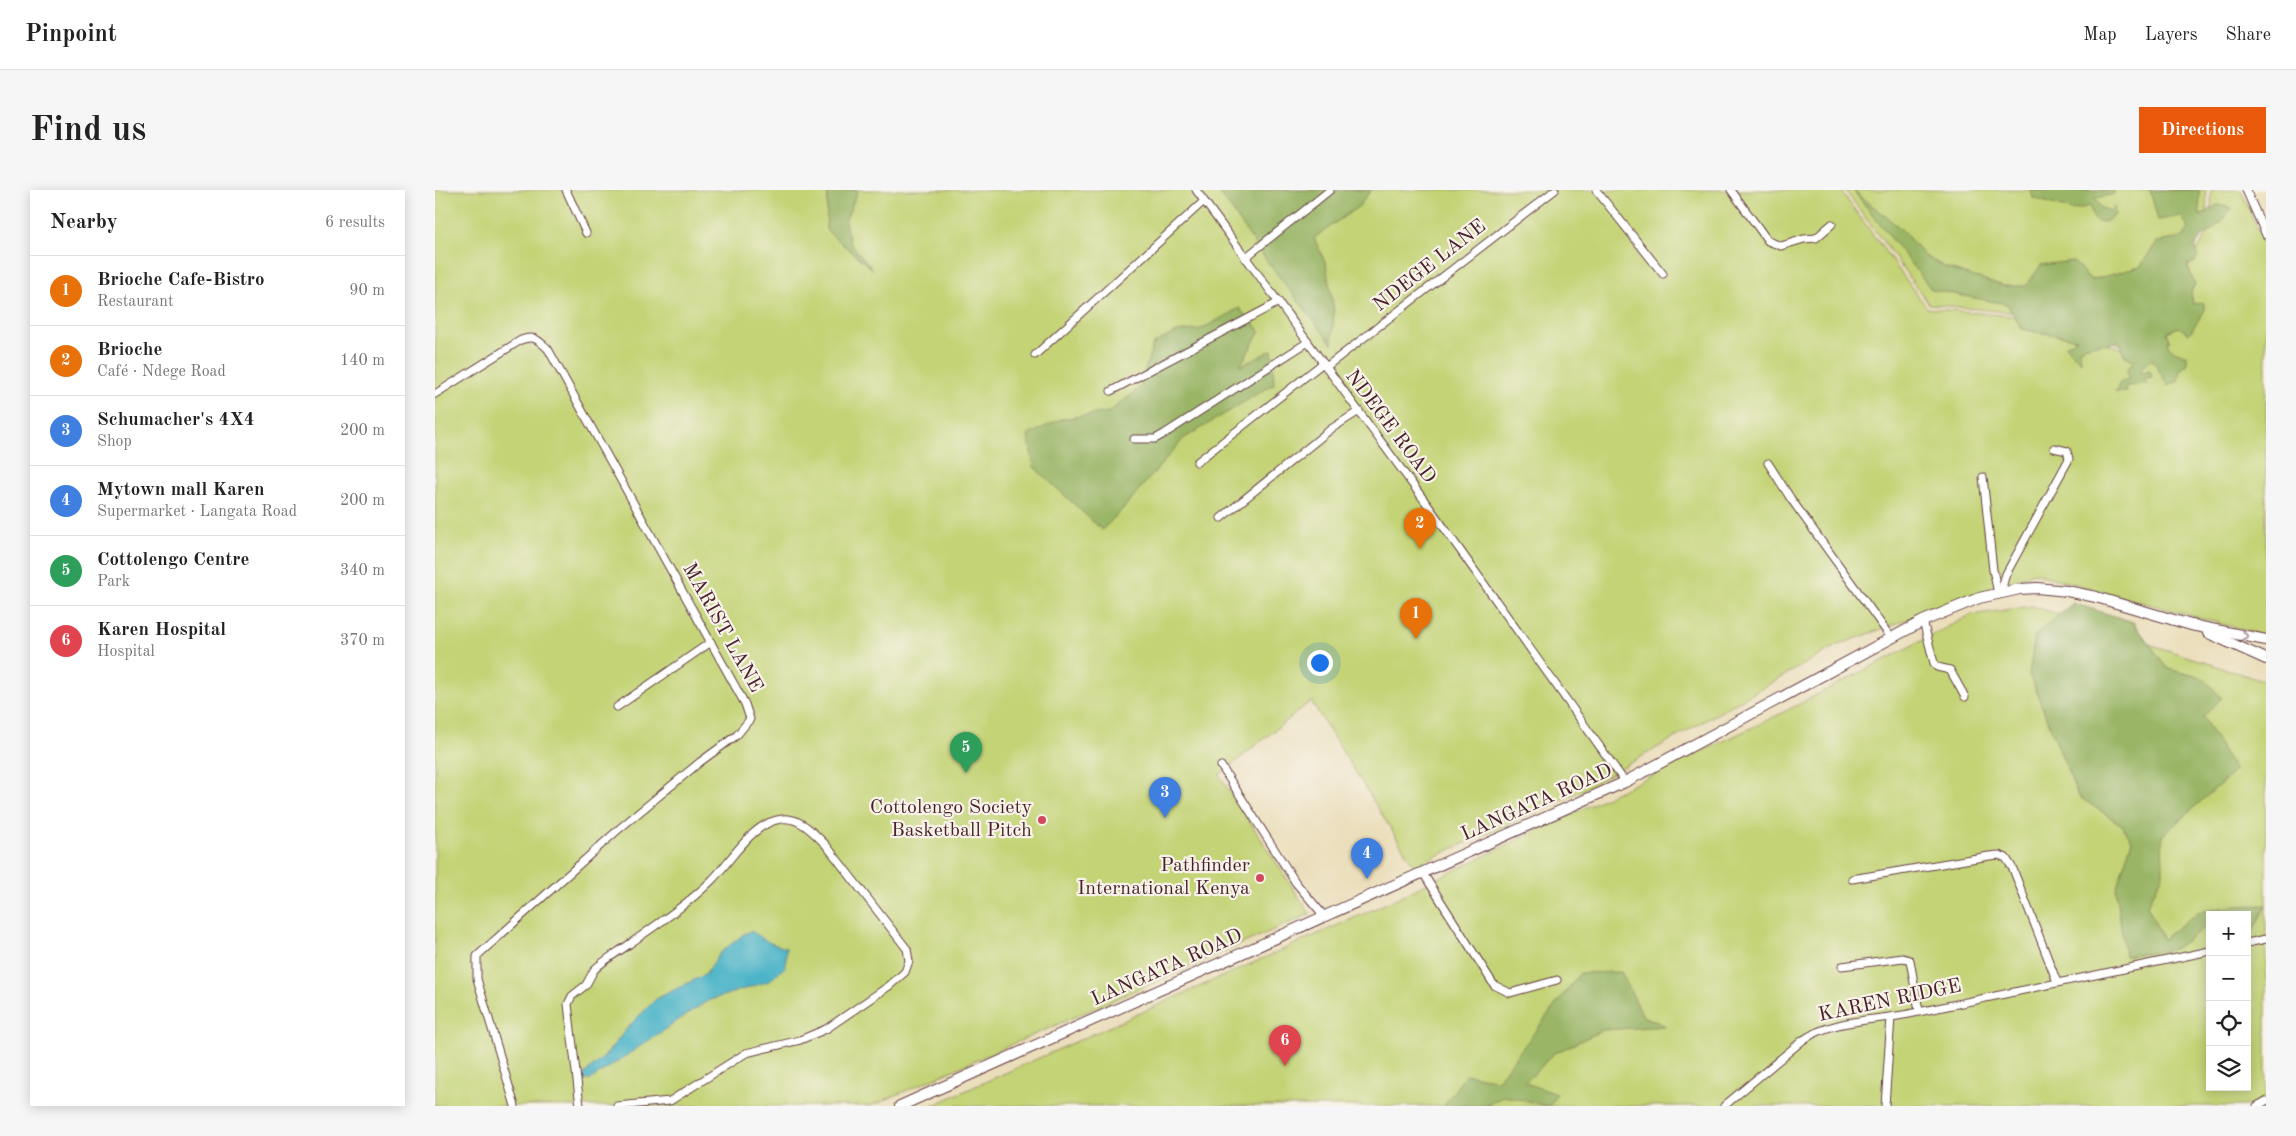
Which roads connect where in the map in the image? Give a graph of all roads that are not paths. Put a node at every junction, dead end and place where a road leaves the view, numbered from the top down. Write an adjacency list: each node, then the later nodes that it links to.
1 (566, 190): 10 (street)
2 (1196, 190): 8 (street, NDEGE ROAD)
3 (1330, 190): 12 (street)
4 (1555, 190): 17 (street, NDEGE LANE)
5 (1596, 190): 13 (street)
6 (1731, 190): 9 (street)
7 (2246, 190): 11 (street)
8 (1204, 201): 12 (street, NDEGE ROAD); 16 (street)
9 (1832, 224)
10 (586, 233)
11 (2266, 235)
12 (1245, 258): 14 (street, NDEGE ROAD)
13 (1663, 274)
14 (1279, 302): 15 (street, NDEGE ROAD); 18 (street)
15 (1308, 342): 17 (street, NDEGE ROAD); 21 (street)
16 (1035, 355)
17 (1324, 365): 20 (street, NDEGE ROAD); 23 (street, NDEGE LANE)
18 (1111, 390)
19 (435, 394): 32 (street, MARIST LANE)
20 (1359, 411): 26 (street); 37 (street, NDEGE ROAD)
21 (1134, 439)
22 (2054, 448): 27 (street)
23 (1197, 462)
24 (1768, 464): 30 (street)
25 (1983, 477): 27 (street)
26 (1221, 518)
27 (2001, 593): 28 (main road, LANGATA ROAD); 29 (main road, LANGATA ROAD)
28 (1923, 621): 30 (main road, LANGATA ROAD); 34 (street)
29 (2191, 625): 31 (main road, LANGATA ROAD, one-way to 31); 33 (main road, LANGATA ROAD)
30 (1892, 639): 37 (main road, LANGATA ROAD)
31 (2266, 640)
32 (711, 642): 35 (street); 51 (street, MARIST LANE)
33 (2266, 659)
34 (1965, 696)
35 (617, 707)
36 (1221, 766): 40 (street)
37 (1625, 782): 38 (main road, LANGATA ROAD)
38 (1423, 873): 40 (main road, LANGATA ROAD); 45 (street)
39 (1852, 879): 46 (street)
40 (1325, 917): 54 (main road, LANGATA ROAD)
41 (2266, 939): 42 (street)
42 (2251, 942)
43 (2206, 952): 46 (street, KAREN RIDGE)
44 (1842, 966): 47 (street)
45 (1557, 980)
46 (2057, 982): 47 (street, KAREN RIDGE)
47 (1919, 1011): 48 (street, KAREN RIDGE)
48 (1891, 1017): 50 (street); 55 (street, KAREN RIDGE)
49 (2266, 1101): 56 (street)
50 (1883, 1105)
51 (515, 1106)
52 (580, 1106): 53 (street)
53 (617, 1106)
54 (900, 1106)
55 (1724, 1106)
56 (2257, 1106)

